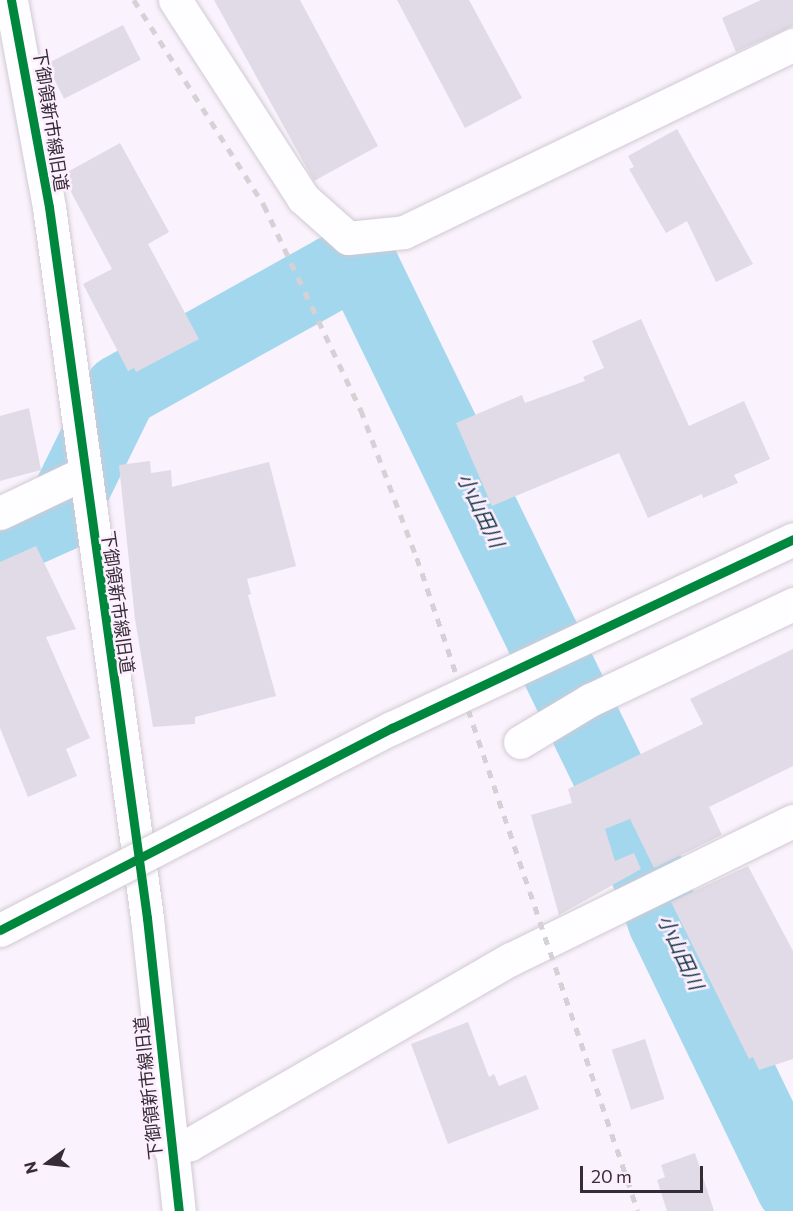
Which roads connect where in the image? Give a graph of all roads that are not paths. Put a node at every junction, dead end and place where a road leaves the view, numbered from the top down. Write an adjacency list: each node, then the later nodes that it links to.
1 (11, 0): 4 (street, 下御領新市線旧道)
2 (176, 0): 3 (street)
3 (793, 45)
4 (84, 473): 5 (street); 11 (street, 下御領新市線旧道)
5 (0, 513)
6 (793, 539): 10 (street, bridge)
7 (793, 604): 8 (street)
8 (520, 742)
9 (793, 822): 11 (street)
10 (0, 930)
11 (170, 1149): 12 (street, 下御領新市線旧道)
12 (179, 1211)

